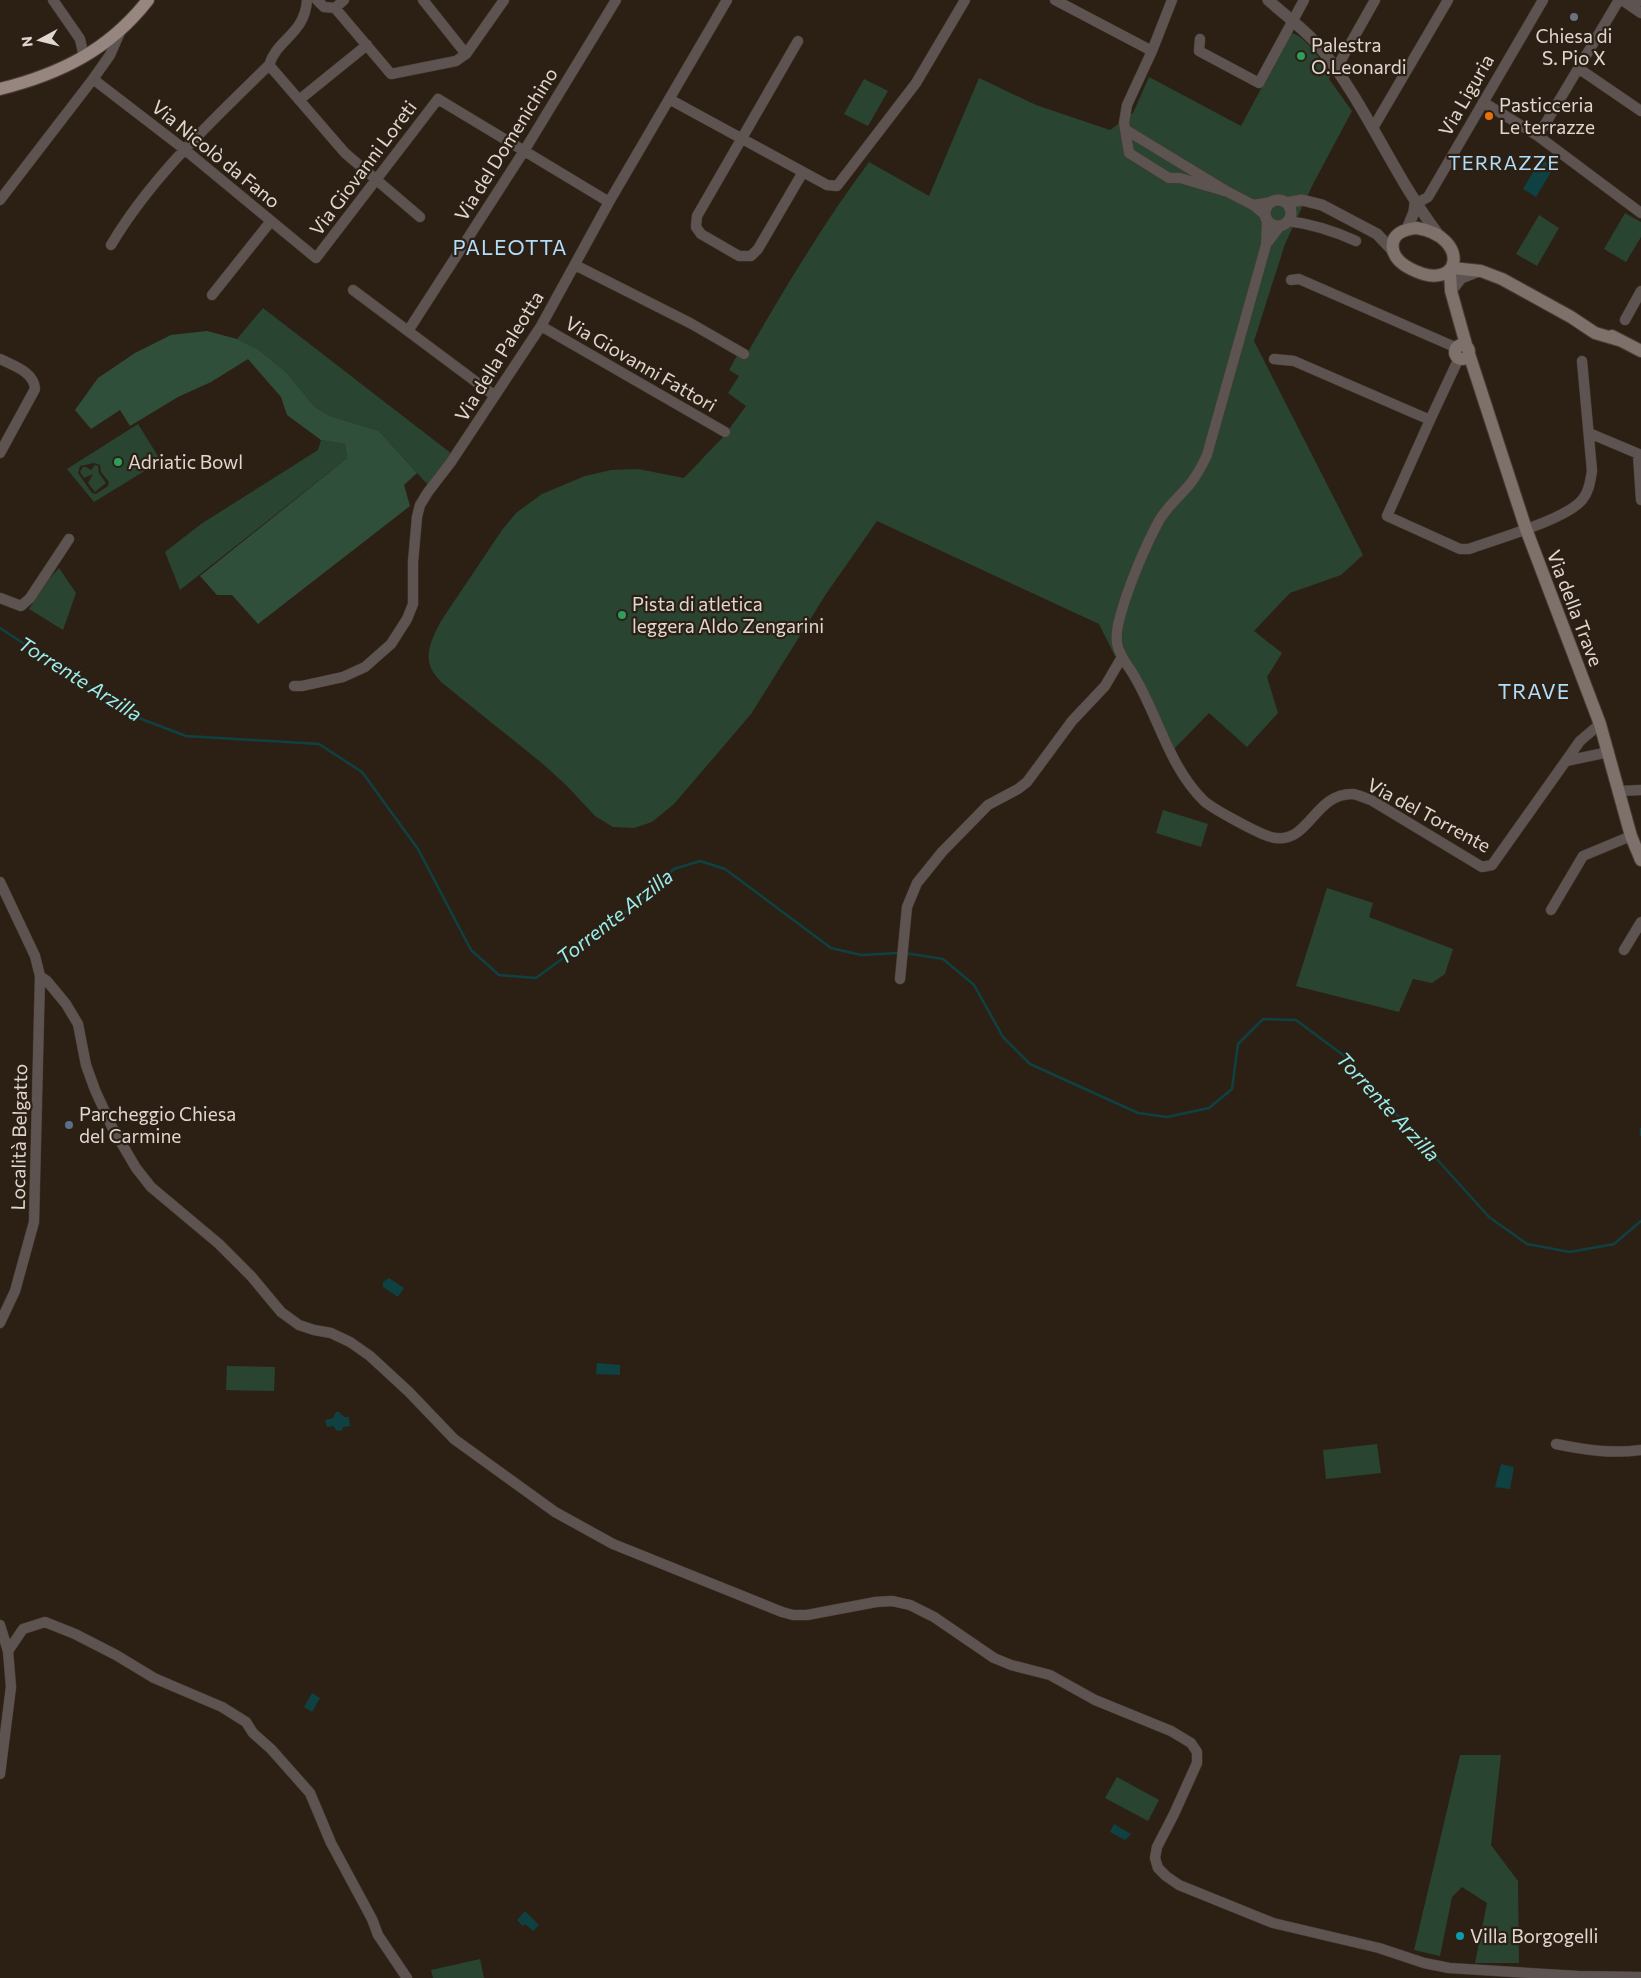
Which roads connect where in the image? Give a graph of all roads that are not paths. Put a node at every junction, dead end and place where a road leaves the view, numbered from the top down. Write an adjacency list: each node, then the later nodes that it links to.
1 (53, 0): 24 (street)
2 (148, 0): 23 (main road)
3 (307, 0): 32 (street)
4 (317, 0): 20 (street)
5 (344, 0): 20 (street)
6 (423, 0): 30 (street)
7 (504, 0): 30 (street)
8 (616, 0): 46 (street, Via del Domenichino)
9 (727, 0): 37 (street, Via della Paleotta)
10 (965, 0): 47 (street)
11 (1055, 0): 29 (street)
12 (1172, 0): 29 (street)
13 (1268, 0): 22 (street)
14 (1304, 0): 22 (street)
15 (1375, 0): 34 (street)
16 (1448, 0): 41 (street)
17 (1543, 0): 39 (street, Via Liguria)
18 (1621, 0): 19 (street); 33 (street)
19 (1636, 4): 21 (street)
20 (336, 8): 27 (street)
21 (1641, 13)
22 (1292, 20): 25 (street); 34 (street)
23 (121, 29): 28 (main road); 35 (street)
24 (80, 39): 28 (street); 31 (street)
25 (1200, 39)
26 (798, 41): 44 (street)
27 (367, 45): 30 (street); 38 (street)
28 (98, 48): 31 (main road)
29 (1152, 51): 42 (street)
30 (466, 54)
31 (84, 57): 36 (main road)
32 (268, 65): 38 (street); 45 (street)
33 (1578, 68): 40 (street); 43 (street)
34 (1336, 69): 41 (street)
35 (93, 79): 45 (street, Via Nicolò da Fano); 50 (street)
36 (0, 89)
37 (669, 98): 44 (street); 51 (street, Via della Paleotta)
38 (299, 100): 48 (street)
39 (1483, 102): 43 (street); 55 (street, Via Liguria)
40 (1641, 111)
41 (1373, 128): 55 (street)
42 (1126, 130): 49 (street); 49 (street)
43 (1538, 136): 57 (street)
44 (741, 138): 47 (street); 47 (street)
45 (184, 149): 60 (street, Via Nicolò da Fano); 66 (street)
46 (524, 150): 48 (street, Via Giovanni Loreti); 51 (street); 82 (street, Via del Domenichino)
47 (803, 172)
48 (377, 180): 58 (street); 70 (street, Via Giovanni Loreti)
49 (1228, 192): 56 (street)
50 (0, 200)
51 (609, 202): 71 (street, Via della Paleotta)
52 (1271, 202): 54 (street); 56 (street); 59 (street)
53 (1312, 202): 54 (street); 61 (street); 63 (street)
54 (1286, 203): 61 (street)
55 (1415, 204): 62 (street); 64 (street)
56 (1253, 205): 59 (street)
57 (1641, 213)
58 (420, 217)
59 (1266, 217): 61 (street); 67 (street)
60 (271, 221): 70 (street, Via Nicolò da Fano); 79 (street)
61 (1286, 221): 65 (street); 67 (street)
62 (1403, 230): 63 (street); 64 (main road); 68 (main road)
63 (1377, 234): 68 (street)
64 (1438, 234): 69 (main road)
65 (1356, 241)
66 (111, 245)
67 (1266, 245): 99 (street)
68 (1393, 251): 74 (main road)
69 (1452, 251): 72 (main road); 73 (main road)
70 (316, 258)
71 (575, 265): 81 (street, Via della Paleotta); 85 (street)
72 (1451, 270): 73 (main road); 74 (main road); 77 (main road)
73 (1481, 271): 77 (street); 83 (main road)
74 (1430, 276): 77 (main road)
75 (1291, 280): 84 (street)
76 (353, 290): 82 (street)
77 (1451, 291): 84 (main road)
78 (1641, 291): 80 (street)
79 (212, 295)
80 (1625, 320)
81 (541, 326): 89 (street, Via della Paleotta); 91 (street, Via Giovanni Fattori)
82 (408, 331): 89 (street)
83 (1641, 351)
84 (1462, 352): 90 (street); 96 (main road, Via della Trave)
85 (744, 354)
86 (0, 359): 93 (street)
87 (1274, 359): 90 (street)
88 (1582, 361): 92 (street)
89 (495, 396): 100 (street, Via della Paleotta)
90 (1430, 420): 96 (street)
91 (725, 432)
92 (1589, 434): 94 (street); 96 (street)
93 (0, 453)
94 (1639, 455): 95 (street)
95 (1641, 500)
96 (1526, 528): 101 (main road, Via della Trave)
97 (69, 539): 98 (street)
98 (0, 598)
99 (1122, 657): 103 (street, Via del Torrente); 113 (street)
100 (294, 686)
101 (1600, 724): 102 (main road, Via della Trave); 103 (street, Via del Torrente)
102 (1609, 752): 103 (street); 105 (main road, Via della Trave)
103 (1566, 761)
104 (1641, 790): 105 (street)
105 (1620, 792): 106 (main road, Via della Trave)
106 (1631, 836): 107 (main road, Via della Trave); 109 (street)
107 (1641, 860)
108 (0, 882): 112 (street)
109 (1551, 910)
110 (1641, 922): 111 (street)
111 (1624, 950)
112 (40, 976): 114 (street, Località Belgatto); 121 (street)
113 (900, 979)
114 (0, 1322)
115 (1556, 1444): 116 (street)
116 (1641, 1450)
117 (0, 1625): 118 (street)
118 (8, 1651): 119 (street); 120 (street)
119 (0, 1774)
120 (407, 1978)
121 (1641, 1978)

